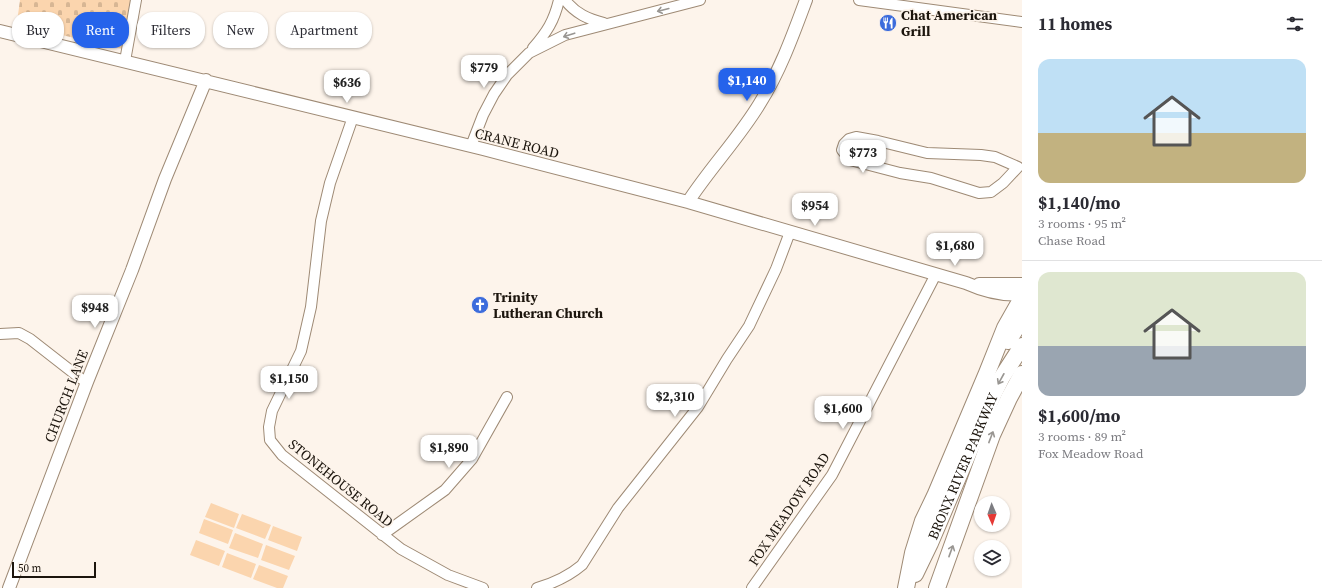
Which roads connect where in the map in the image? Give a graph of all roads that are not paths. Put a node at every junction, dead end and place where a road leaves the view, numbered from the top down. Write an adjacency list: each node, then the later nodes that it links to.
1 (136, 0): 11 (street)
2 (559, 0): 10 (street)
3 (566, 0): 8 (street)
4 (700, 0): 8 (street, one-way to 8)
5 (806, 0): 16 (street)
6 (859, 0): 7 (street)
7 (1022, 22)
8 (606, 24): 10 (street, one-way to 10)
9 (0, 31): 11 (street, CRANE ROAD)
10 (529, 53): 14 (street)
11 (125, 61): 12 (street, CRANE ROAD)
12 (206, 80): 13 (street, CRANE ROAD); 28 (street, CHURCH LANE)
13 (352, 117): 14 (street, CRANE ROAD); 31 (street, STONEHOUSE ROAD)
14 (471, 146): 16 (street, CRANE ROAD)
15 (1020, 167): 15 (street)
16 (688, 202): 17 (street, CRANE ROAD)
17 (790, 232): 18 (street, CRANE ROAD); 35 (street)
18 (936, 274): 19 (street, CRANE ROAD); 36 (street, FOX MEADOW ROAD)
19 (966, 283): 20 (street); 21 (street, CRANE ROAD)
20 (1022, 284)
21 (1022, 294)
22 (1022, 298): 26 (highway)
23 (1022, 320): 26 (highway)
24 (0, 334): 28 (street)
25 (1022, 346): 32 (highway, BRONX RIVER PARKWAY, one-way to 32)
26 (987, 373): 30 (highway)
27 (1022, 374): 39 (highway, BRONX RIVER PARKWAY, one-way to 27)
28 (87, 382): 33 (street, CHURCH LANE)
29 (507, 397): 31 (street)
30 (935, 496): 32 (highway); 37 (highway)
31 (382, 535): 34 (street, STONEHOUSE ROAD)
32 (930, 543): 37 (highway, BRONX RIVER PARKWAY); 38 (highway)
33 (9, 588)
34 (483, 588)
35 (537, 588)
36 (752, 588)
37 (907, 588)
38 (933, 588)
39 (937, 588)

